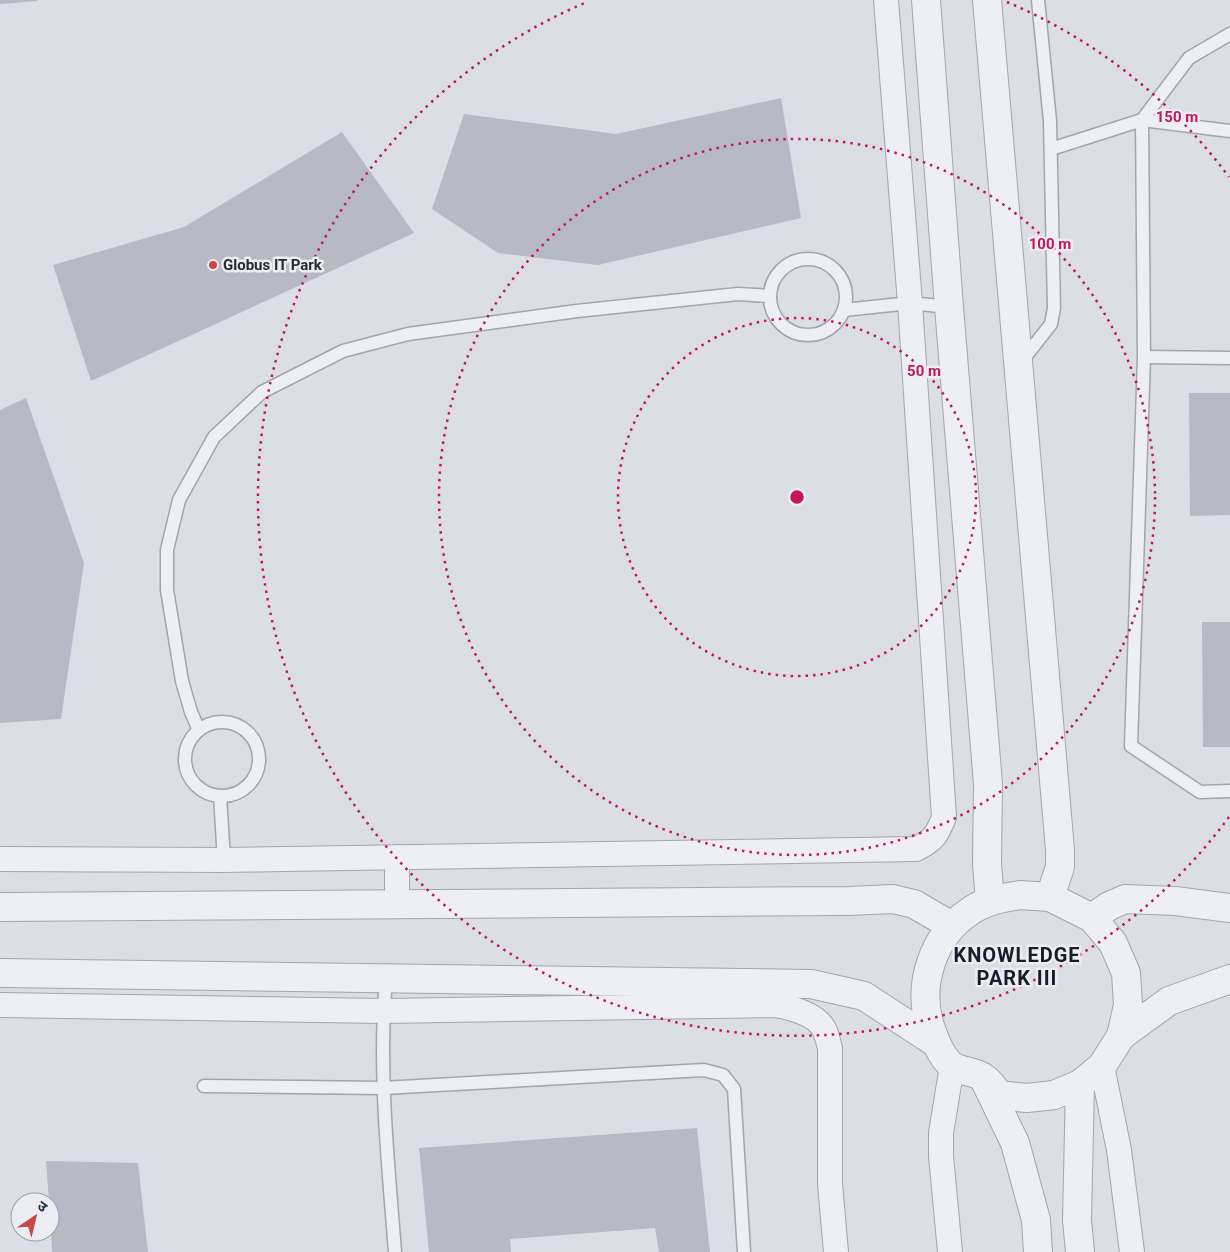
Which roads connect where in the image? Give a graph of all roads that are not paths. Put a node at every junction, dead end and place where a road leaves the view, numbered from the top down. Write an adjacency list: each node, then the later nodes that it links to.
1 (886, 0): 10 (street)
2 (926, 0): 11 (street)
3 (987, 0): 15 (street)
4 (1038, 0): 8 (lane)
5 (1230, 34): 6 (lane)
6 (1142, 120): 7 (lane); 8 (lane); 13 (lane)
7 (1230, 131)
8 (1051, 149): 15 (lane)
9 (770, 296): 12 (lane); 12 (lane); 16 (lane)
10 (910, 304): 11 (lane); 12 (lane); 19 (street)
11 (948, 307): 23 (street)
12 (844, 310)
13 (1144, 357): 14 (lane); 17 (lane)
14 (1230, 358)
15 (1018, 366): 22 (street)
16 (199, 730): 18 (lane); 18 (lane)
17 (1230, 791)
18 (220, 796): 21 (lane)
19 (397, 857): 21 (street); 24 (street)
20 (0, 859): 21 (street)
21 (224, 860)
22 (1050, 897): 23 (street); 27 (street)
23 (990, 901): 28 (street)
24 (396, 904): 25 (street); 28 (street)
25 (0, 907)
26 (1230, 908): 27 (street)
27 (1092, 918): 34 (street)
28 (952, 926): 35 (street)
29 (0, 973): 30 (street)
30 (386, 979): 33 (lane); 35 (street)
31 (1230, 979): 34 (street)
32 (0, 1005): 33 (street)
33 (383, 1012): 41 (lane); 44 (street)
34 (1121, 1036): 37 (street)
35 (936, 1043): 36 (street)
36 (952, 1066): 38 (street); 45 (street)
37 (1102, 1066): 39 (street); 48 (street)
38 (983, 1077): 39 (street); 46 (street)
39 (1080, 1084): 47 (street)
40 (204, 1086): 41 (lane)
41 (383, 1088): 42 (lane); 43 (lane)
42 (395, 1252)
43 (744, 1252)
44 (836, 1252)
45 (950, 1252)
46 (1038, 1252)
47 (1080, 1252)
48 (1132, 1252)

